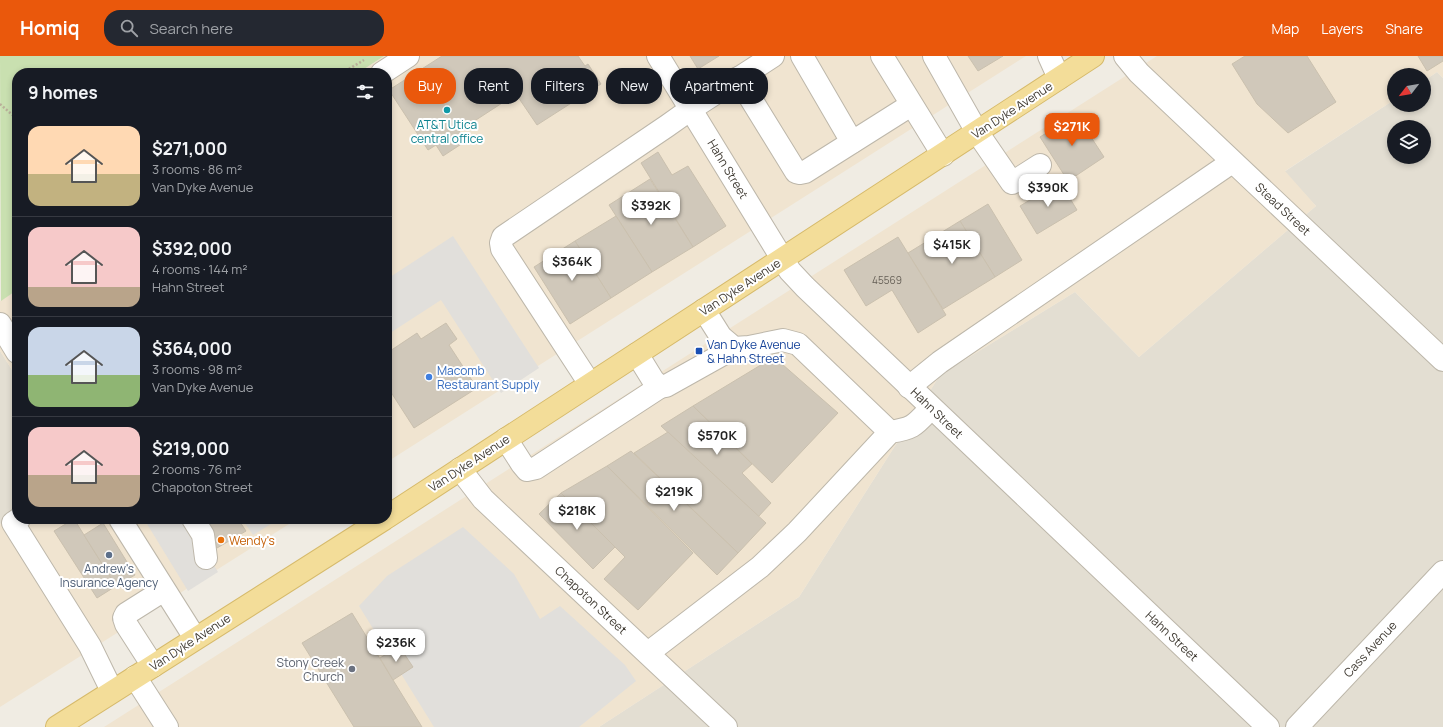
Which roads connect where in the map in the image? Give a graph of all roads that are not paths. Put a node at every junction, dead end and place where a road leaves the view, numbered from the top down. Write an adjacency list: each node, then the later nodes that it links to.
1 (408, 56): 10 (street)
2 (658, 56): 16 (street, Hahn Street)
3 (773, 56): 11 (street)
4 (802, 56): 18 (street)
5 (882, 56): 15 (street)
6 (934, 56): 17 (street)
7 (1049, 56): 12 (street)
8 (1092, 56): 12 (main road, Van Dyke Avenue)
9 (1125, 56): 20 (street, Stead Street)
10 (390, 68)
11 (754, 68)
12 (1059, 78): 17 (main road, Van Dyke Avenue)
13 (697, 104): 16 (street)
14 (754, 104): 18 (street)
15 (911, 105): 18 (street); 19 (street)
16 (691, 108): 22 (street, Hahn Street); 29 (street)
17 (977, 132): 19 (main road, Van Dyke Avenue); 21 (street)
18 (852, 142)
19 (942, 155): 22 (main road, Van Dyke Avenue)
20 (1232, 162): 28 (street, Stead Street); 31 (street)
21 (1040, 165)
22 (783, 260): 23 (main road, Van Dyke Avenue); 31 (street, Hahn Street)
23 (704, 310): 26 (street); 27 (main road, Van Dyke Avenue)
24 (0, 324): 25 (street)
25 (12, 341)
26 (734, 348): 30 (street); 33 (street)
27 (637, 354): 29 (main road, Van Dyke Avenue); 30 (street)
28 (1443, 360)
29 (590, 384): 34 (main road, Van Dyke Avenue)
30 (660, 386): 34 (street)
31 (909, 387): 32 (street, Hahn Street)
32 (931, 408): 33 (street); 51 (street, Hahn Street)
33 (890, 432): 45 (street)
34 (506, 439): 35 (main road, Van Dyke Avenue)
35 (460, 469): 36 (main road, Van Dyke Avenue); 45 (street, Chapoton Street)
36 (392, 513)
37 (14, 524): 47 (street)
38 (123, 524): 43 (street)
39 (196, 524): 41 (street)
40 (374, 524): 44 (main road, Van Dyke Avenue)
41 (206, 558)
42 (1443, 572): 52 (street, Cass Avenue)
43 (164, 590): 44 (street); 46 (street)
44 (195, 638): 46 (main road, Van Dyke Avenue)
45 (648, 653): 50 (street, Chapoton Street)
46 (144, 671): 47 (main road, Van Dyke Avenue); 49 (street)
47 (112, 692): 48 (main road, Van Dyke Avenue)
48 (57, 727)
49 (167, 727)
50 (726, 727)
51 (1268, 727)
52 (1297, 727)

